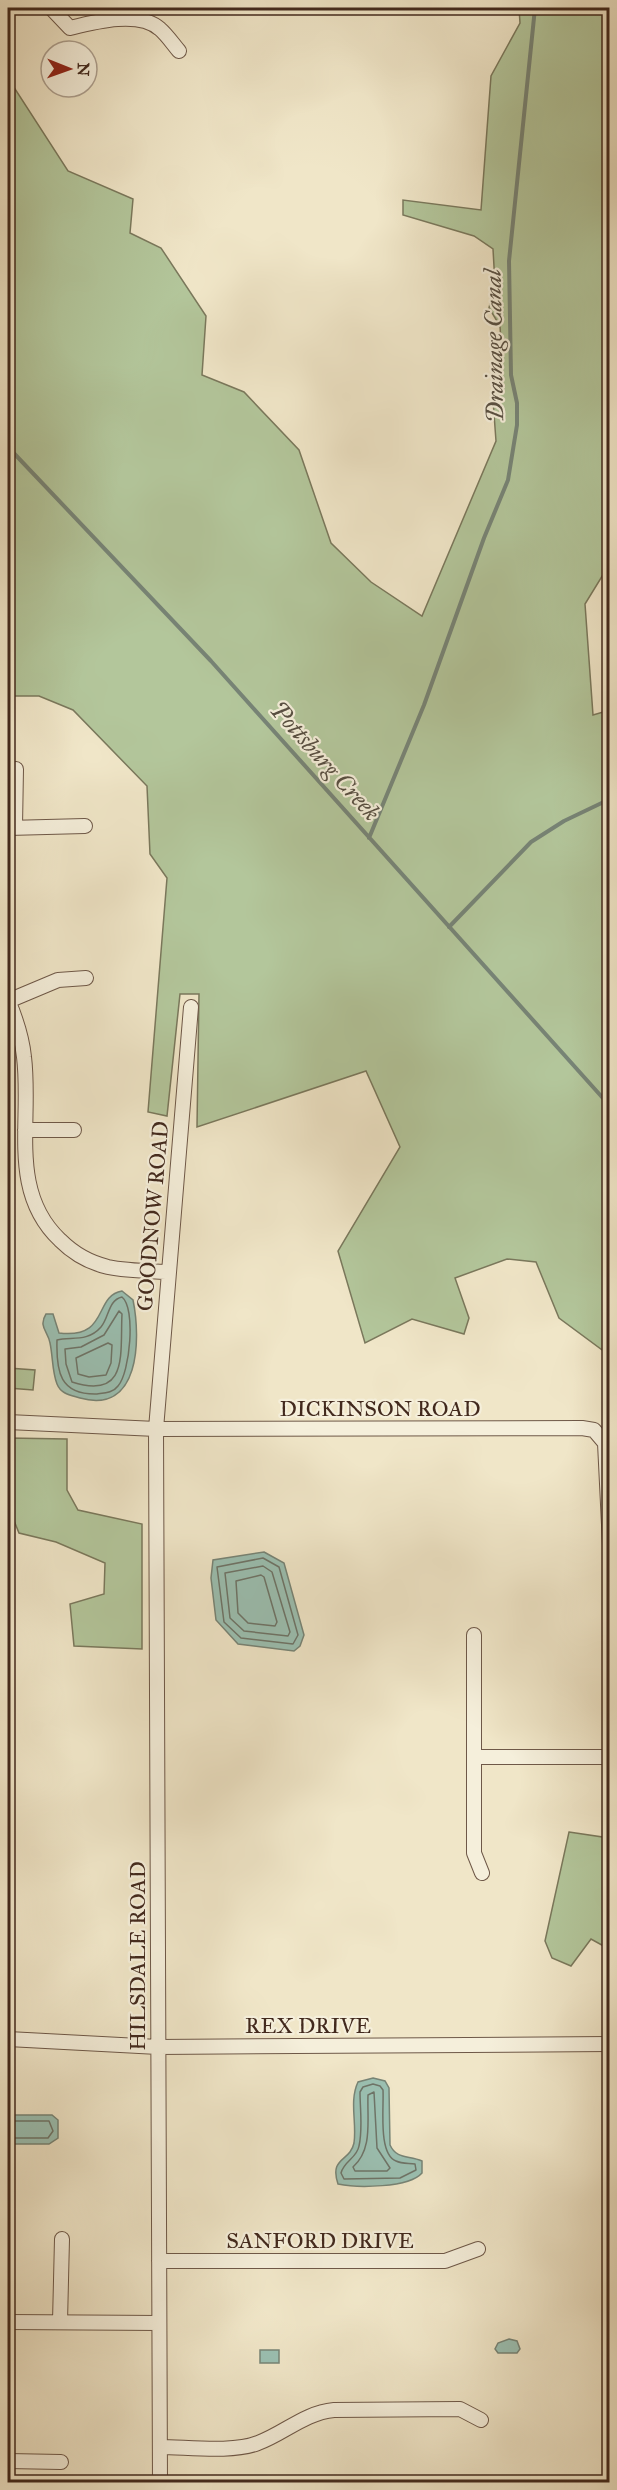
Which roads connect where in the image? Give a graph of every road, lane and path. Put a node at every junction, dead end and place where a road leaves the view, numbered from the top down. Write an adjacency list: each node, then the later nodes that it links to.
1 (51, 8): 2 (street)
2 (137, 14): 3 (street)
3 (179, 51)
4 (16, 769): 6 (street)
5 (85, 826): 6 (street)
6 (11, 827)
7 (86, 978): 8 (street)
8 (8, 1000): 10 (street)
9 (191, 1007): 12 (street, GOODNOW ROAD)
10 (25, 1130): 11 (street); 12 (street)
11 (75, 1130)
12 (168, 1272): 14 (street, GOODNOW ROAD)
13 (8, 1422): 14 (street, DICKINSON ROAD)
14 (156, 1429): 15 (street, DICKINSON ROAD); 22 (street, HILSDALE ROAD)
15 (609, 1545)
16 (474, 1635): 18 (street)
17 (609, 1757): 18 (street)
18 (474, 1758): 19 (street)
19 (482, 1873)
20 (8, 2039): 22 (street, REX DRIVE)
21 (609, 2044): 22 (street, REX DRIVE)
22 (158, 2047): 25 (street, HILSDALE ROAD)
23 (62, 2239): 27 (street)
24 (478, 2249): 25 (street, SANFORD DRIVE)
25 (159, 2261): 28 (street, HILSDALE ROAD)
26 (8, 2322): 27 (street)
27 (60, 2322): 28 (street)
28 (159, 2323): 30 (street, HILSDALE ROAD)
29 (481, 2420): 30 (street)
30 (160, 2447): 33 (street, HILSDALE ROAD)
31 (8, 2461): 32 (street)
32 (61, 2462)
33 (160, 2482)

